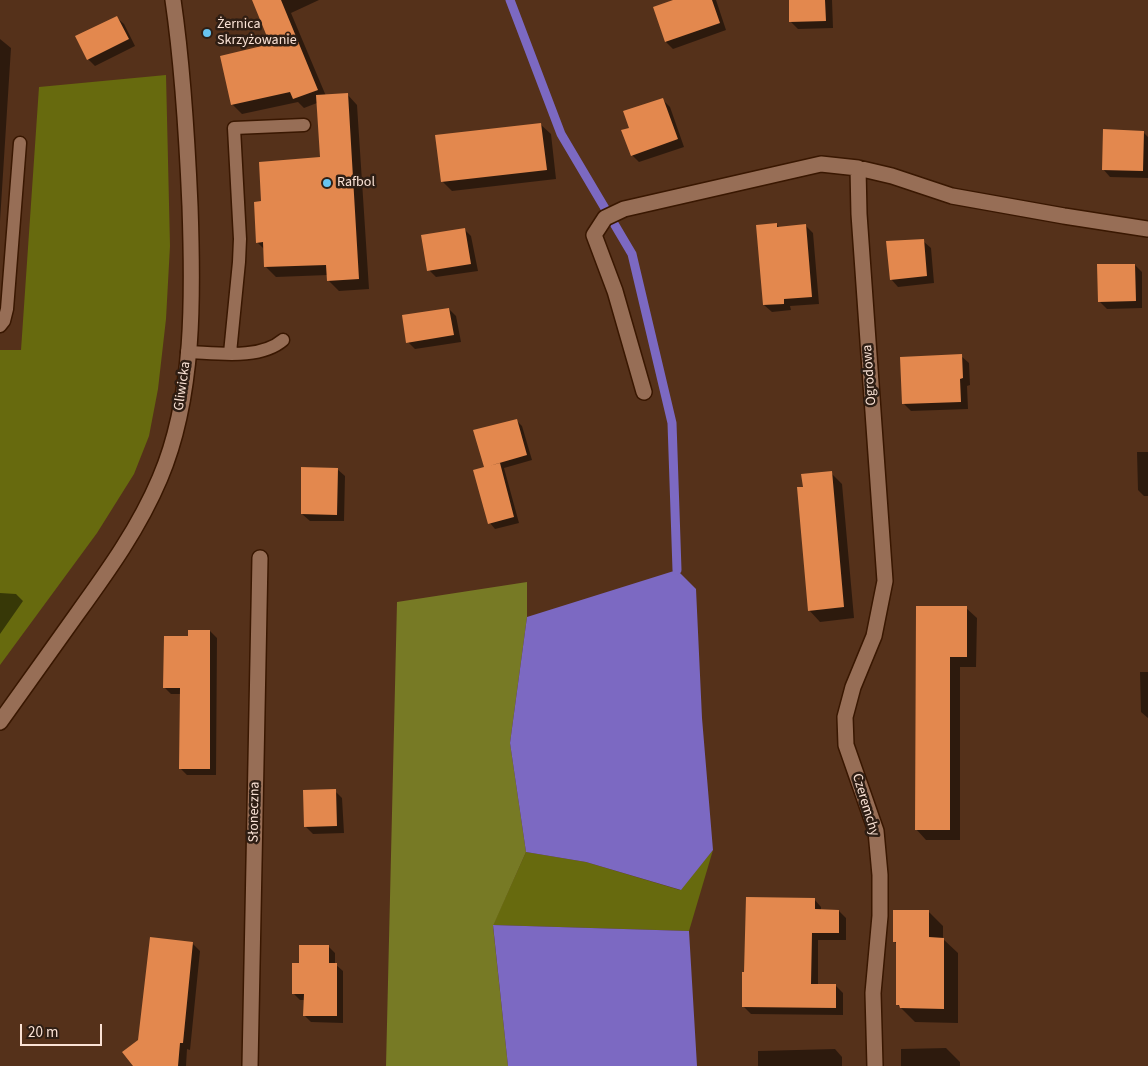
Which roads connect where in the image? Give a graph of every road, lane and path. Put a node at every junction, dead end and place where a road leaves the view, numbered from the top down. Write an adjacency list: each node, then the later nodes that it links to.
1 (173, 0): 8 (street, Gliwicka)
2 (304, 125): 9 (lane)
3 (20, 143): 6 (lane)
4 (858, 168): 5 (street); 10 (street); 12 (street, Ogrodowa)
5 (1148, 229)
6 (0, 326)
7 (283, 340): 9 (lane)
8 (188, 352): 9 (lane); 13 (street, Gliwicka)
9 (230, 353)
10 (644, 392)
11 (260, 558): 14 (street, Słoneczna)
12 (885, 582): 15 (street, Czeremchy)
13 (0, 722)
14 (250, 1066)
15 (874, 1066)

